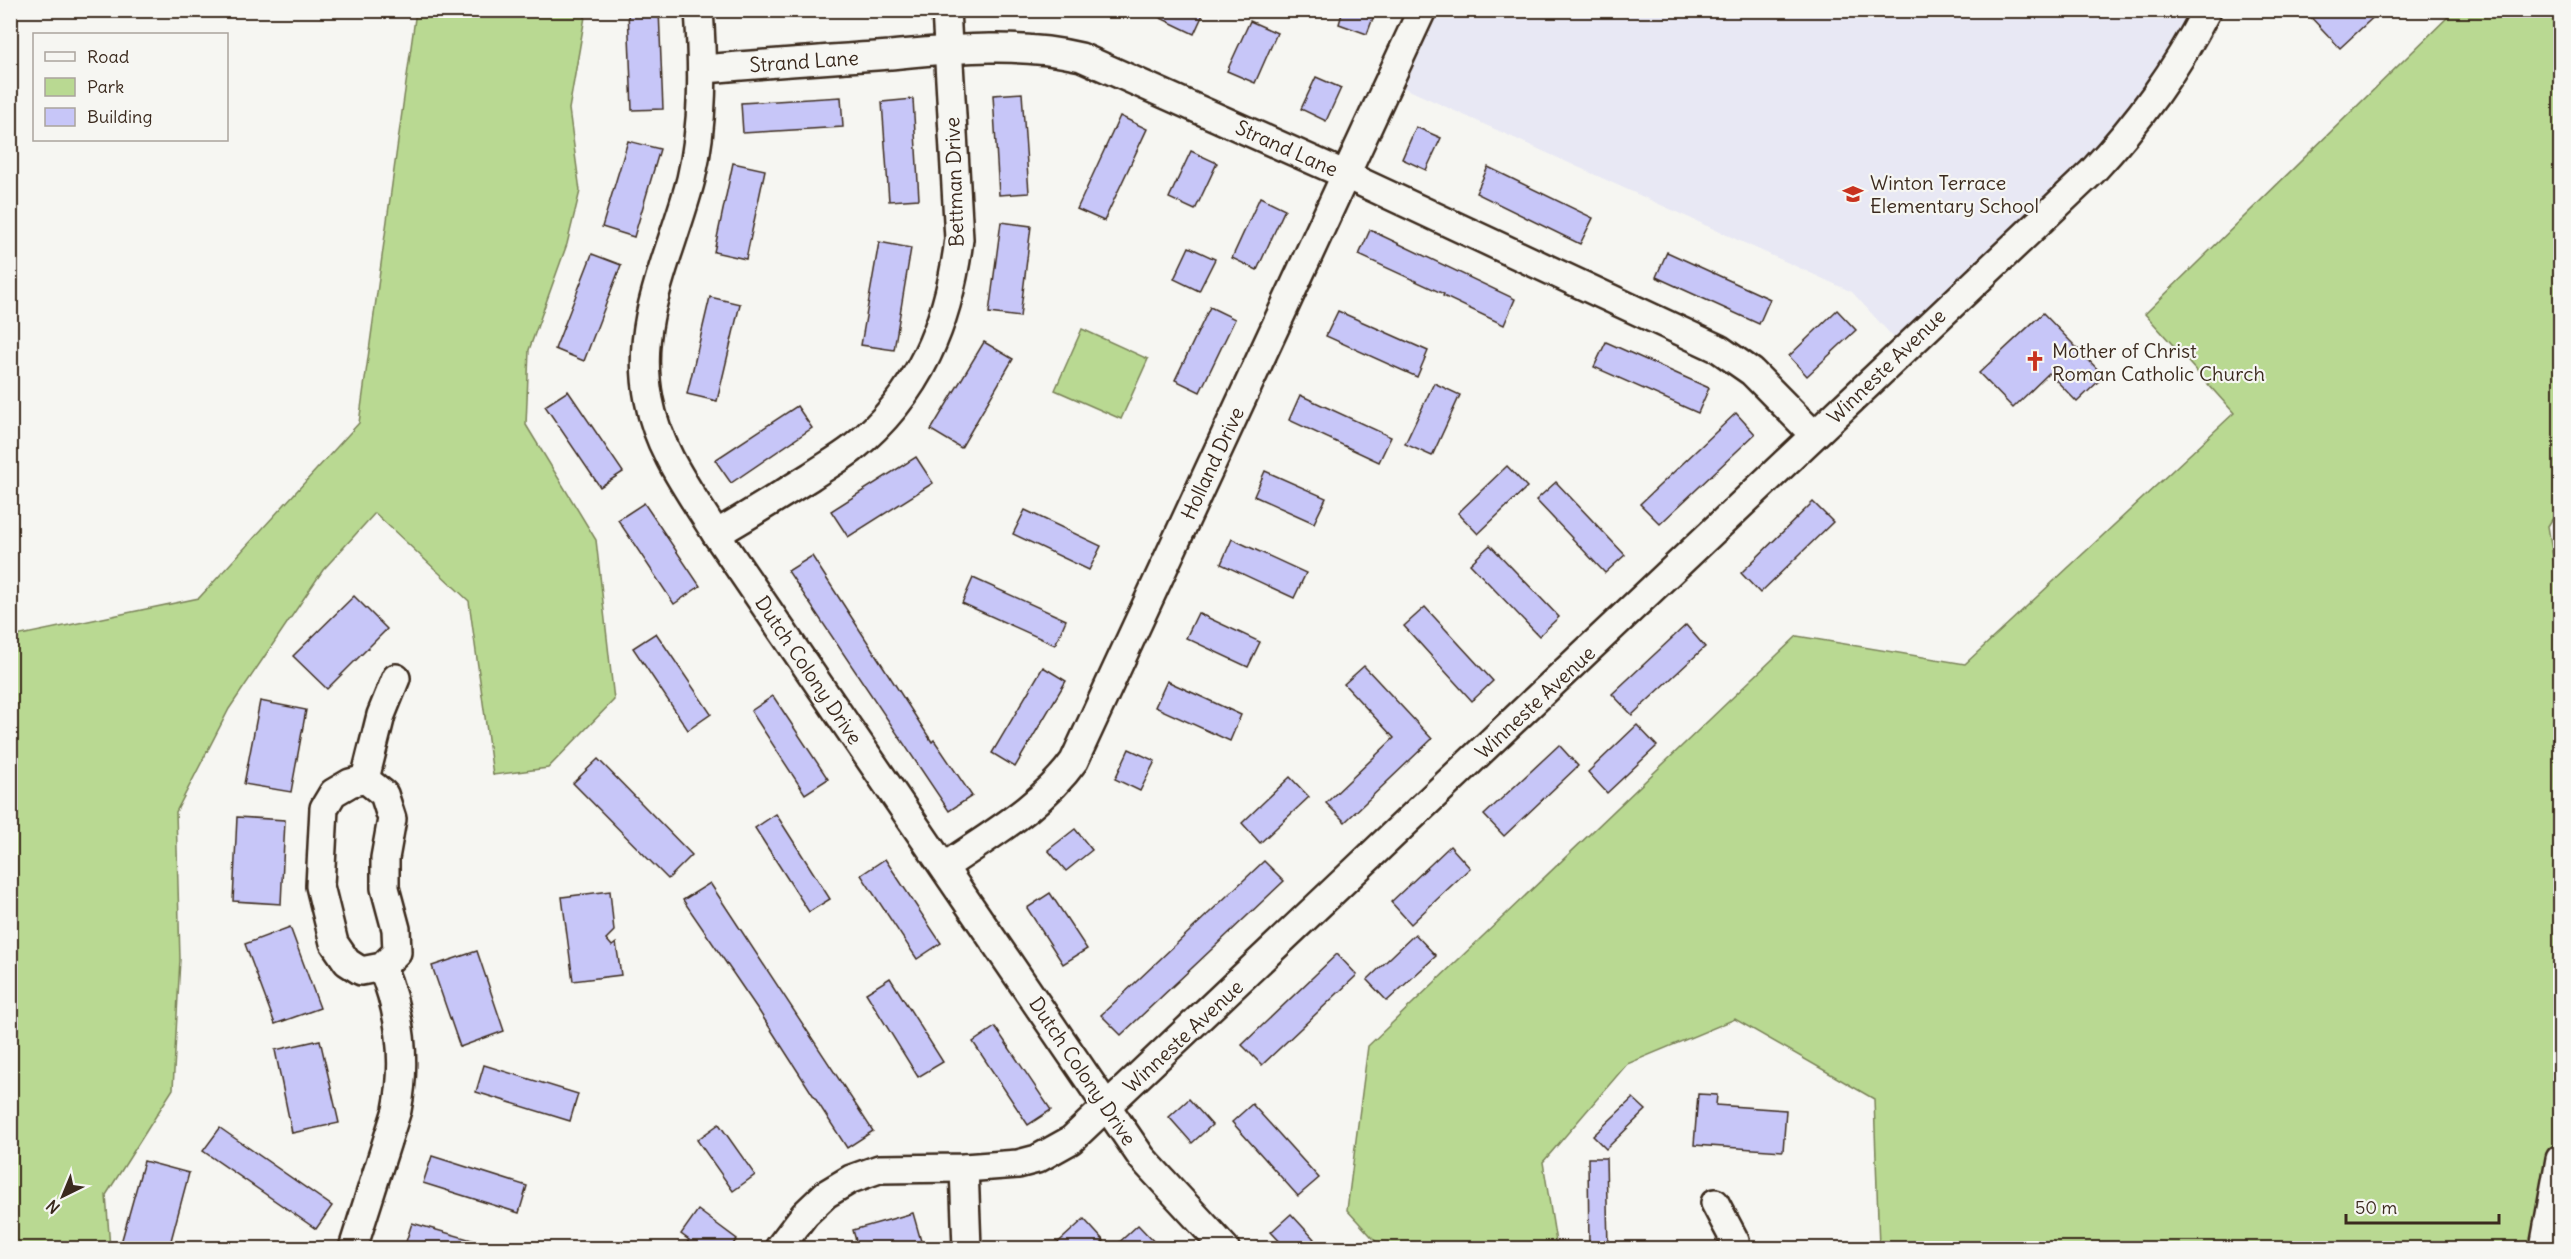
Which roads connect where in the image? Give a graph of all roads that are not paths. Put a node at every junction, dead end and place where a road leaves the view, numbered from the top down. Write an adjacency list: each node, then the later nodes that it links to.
1 (699, 10): 6 (street, Dutch Colony Drive)
2 (946, 10): 5 (street, Bettman Drive)
3 (1422, 10): 7 (street, Holland Drive)
4 (2207, 10): 8 (street, Winneste Avenue)
5 (949, 50): 6 (street, Strand Lane); 7 (street, Strand Lane); 9 (street, Bettman Drive)
6 (703, 69): 9 (street, Dutch Colony Drive)
7 (1346, 175): 8 (street, Strand Lane); 12 (street, Holland Drive)
8 (1814, 435): 14 (street, Winneste Avenue)
9 (716, 534): 12 (street, Dutch Colony Drive)
10 (396, 678): 11 (street)
11 (365, 779): 13 (street); 13 (street)
12 (944, 867): 14 (street, Dutch Colony Drive)
13 (382, 967): 18 (street)
14 (1108, 1107): 16 (street, Winneste Avenue); 21 (street, Dutch Colony Drive)
15 (2560, 1159): 23 (street)
16 (964, 1168): 19 (street, Winneste Avenue); 20 (street)
17 (1715, 1203): 22 (street)
18 (353, 1248)
19 (779, 1248)
20 (966, 1248)
21 (1225, 1248)
22 (1735, 1248)
23 (2544, 1248)

